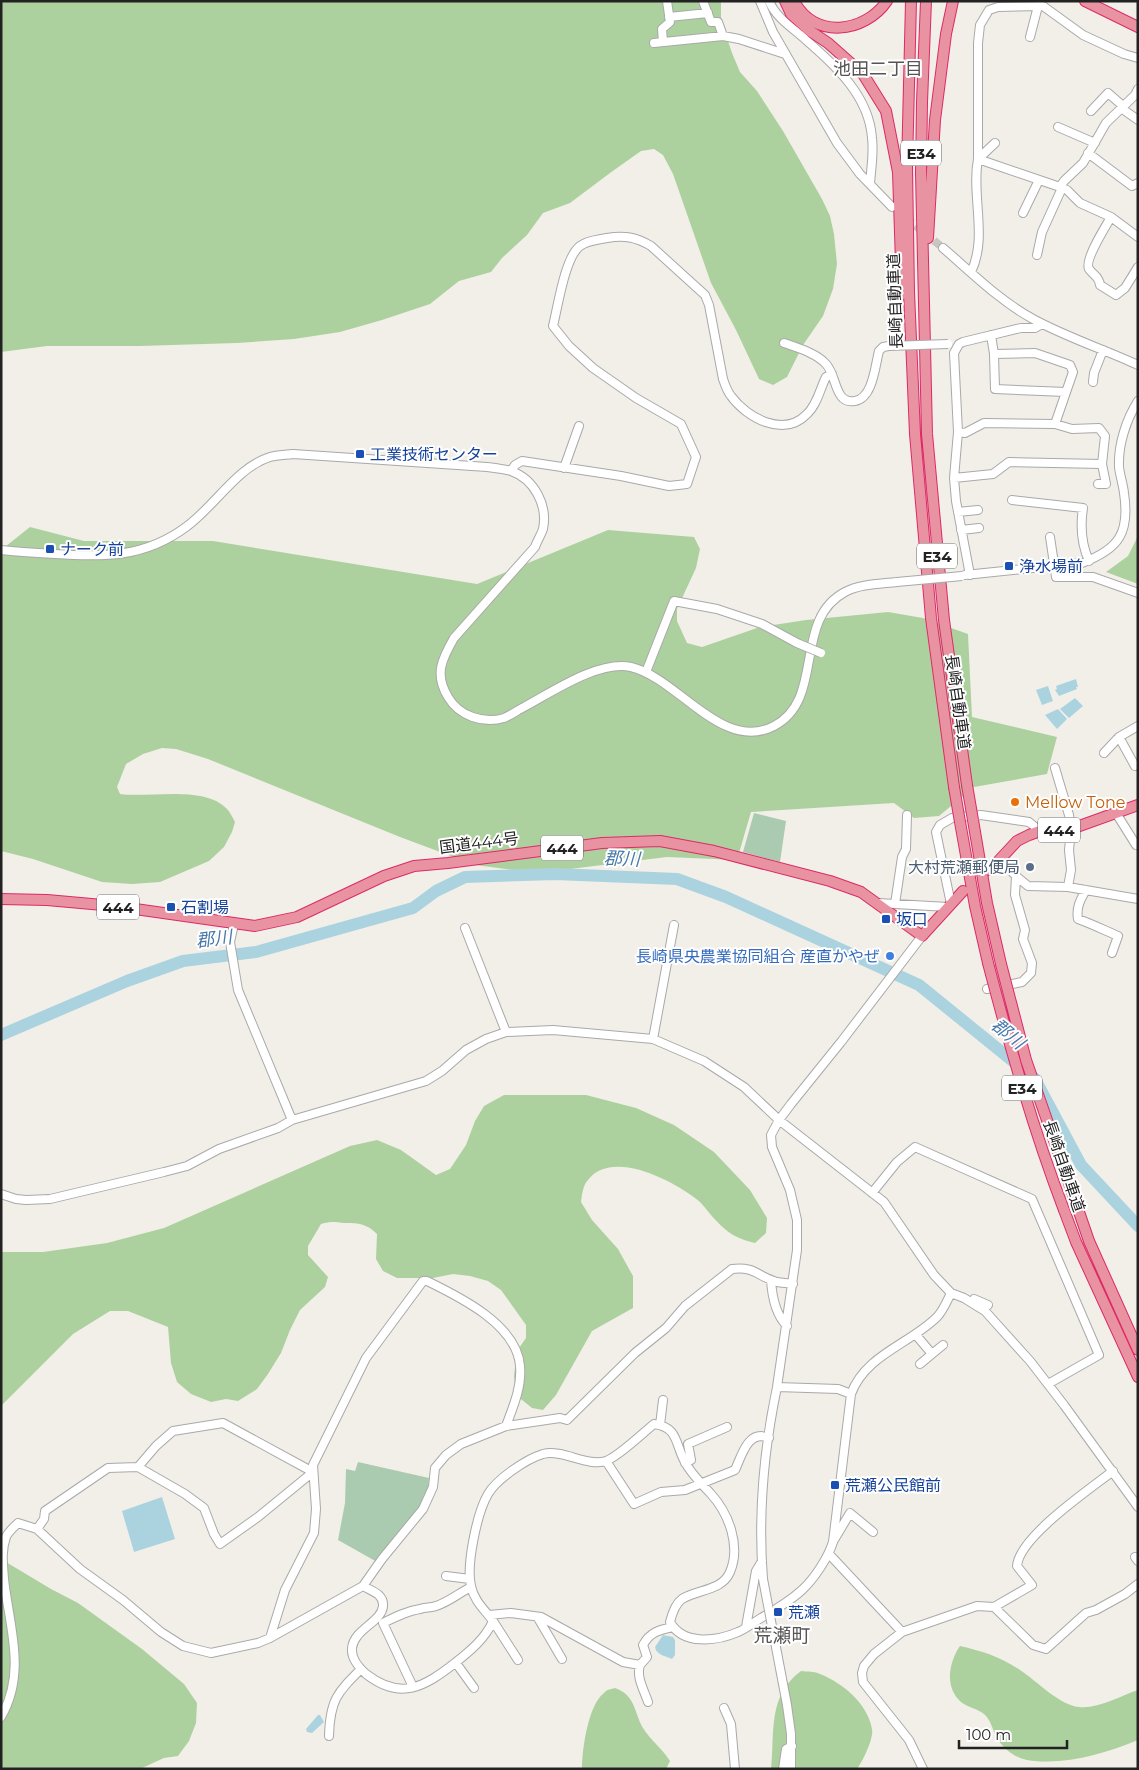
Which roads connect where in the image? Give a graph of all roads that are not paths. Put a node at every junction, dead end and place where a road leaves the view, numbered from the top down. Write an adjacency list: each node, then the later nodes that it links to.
1 (667, 1): 14 (street)
2 (703, 1): 13 (street)
3 (760, 1): 20 (street)
4 (769, 1): 33 (street)
5 (784, 1): 53 (highway)
6 (794, 1): 7 (highway)
7 (887, 1)
8 (911, 1): 53 (highway, 長崎自動車道 / E34)
9 (926, 1): 44 (highway, 長崎自動車道 / E34)
10 (953, 1): 44 (highway)
11 (1085, 1): 15 (highway)
12 (1038, 6): 17 (street); 21 (street); 30 (street)
13 (708, 13): 14 (street); 16 (street)
14 (669, 17): 18 (street)
15 (1138, 27)
16 (723, 36): 18 (street); 20 (street)
17 (1030, 37)
18 (663, 42): 19 (street)
19 (654, 43)
20 (785, 54): 33 (street)
21 (1138, 58)
22 (1138, 90): 23 (street)
23 (1122, 107): 24 (street); 25 (street); 28 (street)
24 (1091, 111)
25 (1138, 120)
26 (1058, 127): 28 (street)
27 (995, 143): 30 (street)
28 (1095, 143): 29 (street)
29 (1088, 154): 32 (street); 34 (street)
30 (978, 159): 31 (street); 42 (street)
31 (1040, 180): 34 (street); 36 (street)
32 (1138, 183)
33 (870, 184): 35 (street)
34 (1061, 187): 37 (street); 40 (street)
35 (892, 207)
36 (1023, 212)
37 (1111, 217): 38 (street); 43 (street)
38 (1138, 237)
39 (943, 248): 42 (street)
40 (1037, 255)
41 (1138, 267): 43 (street)
42 (971, 272): 45 (street)
43 (1135, 280)
44 (923, 304): 120 (highway, 長崎自動車道 / E34, bridge)
45 (1042, 324): 46 (street); 49 (street)
46 (991, 335): 48 (street); 50 (street)
47 (784, 343): 52 (street)
48 (956, 348): 52 (street, bridge); 59 (street)
49 (1103, 350): 51 (street); 54 (street)
50 (994, 354): 55 (street); 55 (street)
51 (1138, 365)
52 (832, 374): 61 (street)
53 (912, 377): 123 (highway, 長崎自動車道 / E34, bridge)
54 (1093, 382)
55 (1066, 392): 57 (street)
56 (1138, 401): 72 (street)
57 (1055, 424): 59 (street); 60 (street)
58 (579, 426): 61 (street)
59 (958, 432): 63 (street)
60 (1102, 464): 63 (street); 64 (street)
61 (564, 468): 62 (street)
62 (511, 471): 71 (street); 77 (street)
63 (954, 478): 67 (street)
64 (1098, 484)
65 (1012, 500): 72 (street)
66 (978, 510): 67 (street)
67 (958, 512): 69 (street)
68 (979, 528): 69 (street)
69 (961, 530): 74 (street)
70 (1050, 536): 73 (street)
71 (1, 550)
72 (1089, 561): 73 (street)
73 (1054, 566): 74 (street); 75 (street)
74 (966, 575): 77 (street, bridge)
75 (1138, 593)
76 (821, 652): 77 (street, bridge)
77 (646, 672)
78 (1138, 726): 79 (street)
79 (1119, 737): 80 (street); 81 (street)
80 (1104, 753)
81 (1136, 766)
82 (1055, 768): 86 (street)
83 (1138, 805): 84 (highway, 444)
84 (1116, 813): 86 (highway, 444); 88 (street)
85 (906, 815): 98 (street)
86 (1071, 829): 87 (highway, 444); 92 (street)
87 (1040, 831): 89 (highway, 444); 99 (street)
88 (1136, 845)
89 (1000, 859): 90 (highway, 444); 91 (street)
90 (990, 870)
91 (1016, 876): 92 (street); 105 (street)
92 (1068, 887): 93 (street)
93 (1086, 890): 96 (street); 104 (street)
94 (962, 891): 99 (highway)
95 (1, 899): 100 (highway, 国道444号 / 444)
96 (1138, 899)
97 (878, 903): 98 (street); 100 (highway, 国道444号 / 444); 103 (highway, 国道444号 / 444)
98 (895, 904): 99 (street)
99 (949, 906): 103 (highway)
100 (234, 924): 108 (street)
101 (674, 925): 107 (street)
102 (465, 928): 106 (street)
103 (922, 936): 109 (street)
104 (1112, 954)
105 (987, 989)
106 (506, 1032): 107 (street); 108 (street)
107 (653, 1039): 109 (street)
108 (292, 1120): 111 (street)
109 (779, 1120): 110 (street); 113 (street)
110 (872, 1193): 114 (street); 124 (street)
111 (1, 1194)
112 (772, 1280): 113 (street); 117 (street); 129 (street)
113 (793, 1284): 117 (street)
114 (951, 1293): 115 (street); 118 (street)
115 (967, 1300): 116 (street); 124 (street)
116 (988, 1305)
117 (787, 1326): 125 (street)
118 (916, 1335): 121 (street); 126 (street)
119 (942, 1345): 121 (street)
120 (1137, 1348)
121 (932, 1354): 122 (street)
122 (920, 1364)
123 (1138, 1377)
124 (1048, 1384): 135 (street)
125 (778, 1387): 126 (street); 131 (street)
126 (850, 1394): 141 (street)
127 (663, 1400): 128 (street)
128 (660, 1425): 132 (street); 133 (street)
129 (506, 1426): 136 (street); 147 (street)
130 (727, 1426): 133 (street)
131 (769, 1438): 137 (street); 143 (street)
132 (606, 1461): 137 (street); 145 (street)
133 (685, 1463): 137 (street)
134 (138, 1466): 136 (street); 136 (street); 139 (street)
135 (1113, 1471): 138 (street); 148 (street)
136 (313, 1472): 154 (street)
137 (701, 1484): 151 (street)
138 (1138, 1507)
139 (37, 1529): 154 (street); 164 (street)
140 (873, 1532): 141 (street)
141 (833, 1542): 142 (street)
142 (829, 1554): 152 (street); 153 (street)
143 (762, 1561): 152 (street); 166 (street, bridge)
144 (446, 1576): 145 (street)
145 (471, 1583): 149 (street); 160 (street)
146 (1138, 1584): 148 (street)
147 (363, 1586): 154 (street); 159 (street)
148 (994, 1607): 153 (street)
149 (491, 1618): 150 (street); 156 (street); 157 (street)
150 (538, 1618): 155 (street); 158 (street)
151 (673, 1627): 152 (street); 158 (street)
152 (746, 1627)
153 (902, 1632): 170 (street)
154 (270, 1638)
155 (562, 1659)
156 (518, 1660)
157 (456, 1663): 160 (street); 161 (street)
158 (640, 1665): 162 (street)
159 (361, 1669): 160 (street); 165 (street)
160 (413, 1687)
161 (474, 1688)
162 (648, 1702)
163 (724, 1708): 167 (street)
164 (1, 1717)
165 (329, 1736)
166 (792, 1746): 168 (street); 169 (street)
167 (735, 1769)
168 (783, 1769)
169 (791, 1769)
170 (922, 1769)

